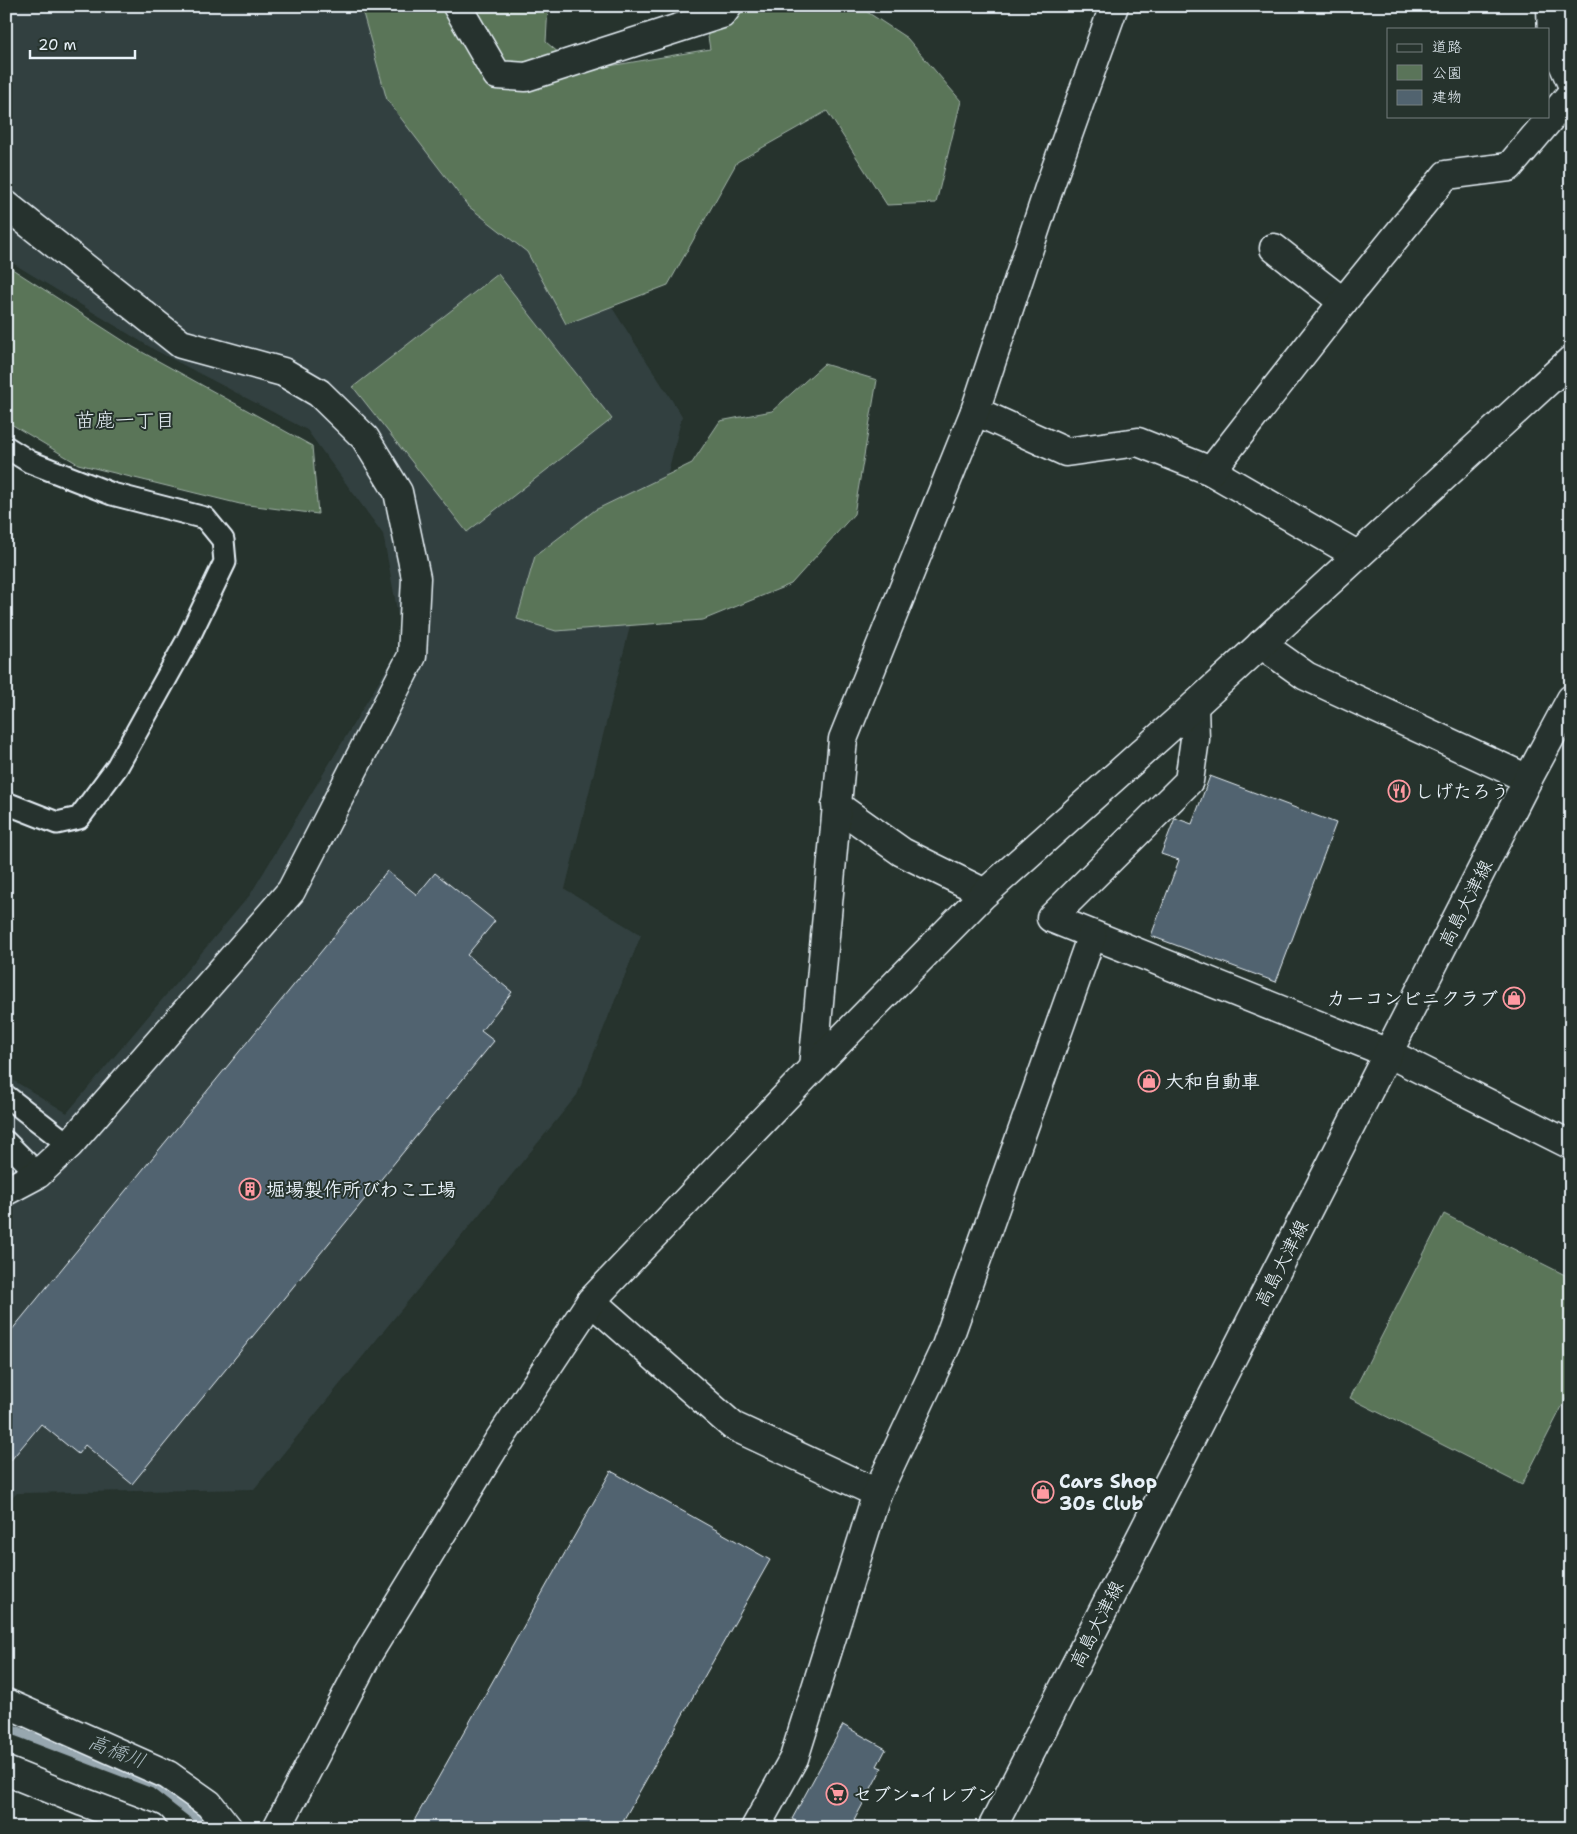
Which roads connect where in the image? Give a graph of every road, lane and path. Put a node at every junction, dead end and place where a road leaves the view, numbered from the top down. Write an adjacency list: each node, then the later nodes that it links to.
1 (457, 6): 2 (street)
2 (728, 6)
3 (1114, 6): 11 (street)
4 (1551, 6): 5 (street)
5 (1571, 82)
6 (1571, 94): 9 (street)
7 (6, 205): 27 (street)
8 (1274, 248): 9 (street)
9 (1343, 302): 13 (street)
10 (1571, 360): 14 (street)
11 (975, 411): 13 (street); 20 (street)
12 (6, 447): 19 (lane)
13 (1211, 471): 14 (street)
14 (1358, 555): 15 (street)
15 (1261, 644): 17 (street); 18 (street)
16 (1571, 699): 18 (street, 高島大津線)
17 (1194, 706): 21 (street); 22 (street)
18 (1528, 779): 23 (street, 高島大津線)
19 (6, 803)
20 (836, 805): 21 (street); 24 (street)
21 (985, 894): 24 (street)
22 (1092, 935): 23 (street); 32 (street)
23 (1388, 1053): 28 (street); 39 (street, 高島大津線)
24 (814, 1068): 31 (street)
25 (6, 1096): 27 (lane)
26 (6, 1142): 29 (lane)
27 (69, 1145): 29 (street)
28 (1571, 1145)
29 (38, 1174): 30 (street)
30 (6, 1191)
31 (591, 1301): 32 (street); 37 (street)
32 (877, 1493): 38 (street)
33 (6, 1703): 36 (street)
34 (6, 1770): 35 (street)
35 (152, 1828)
36 (228, 1828)
37 (277, 1828)
38 (755, 1828)
39 (992, 1828)

